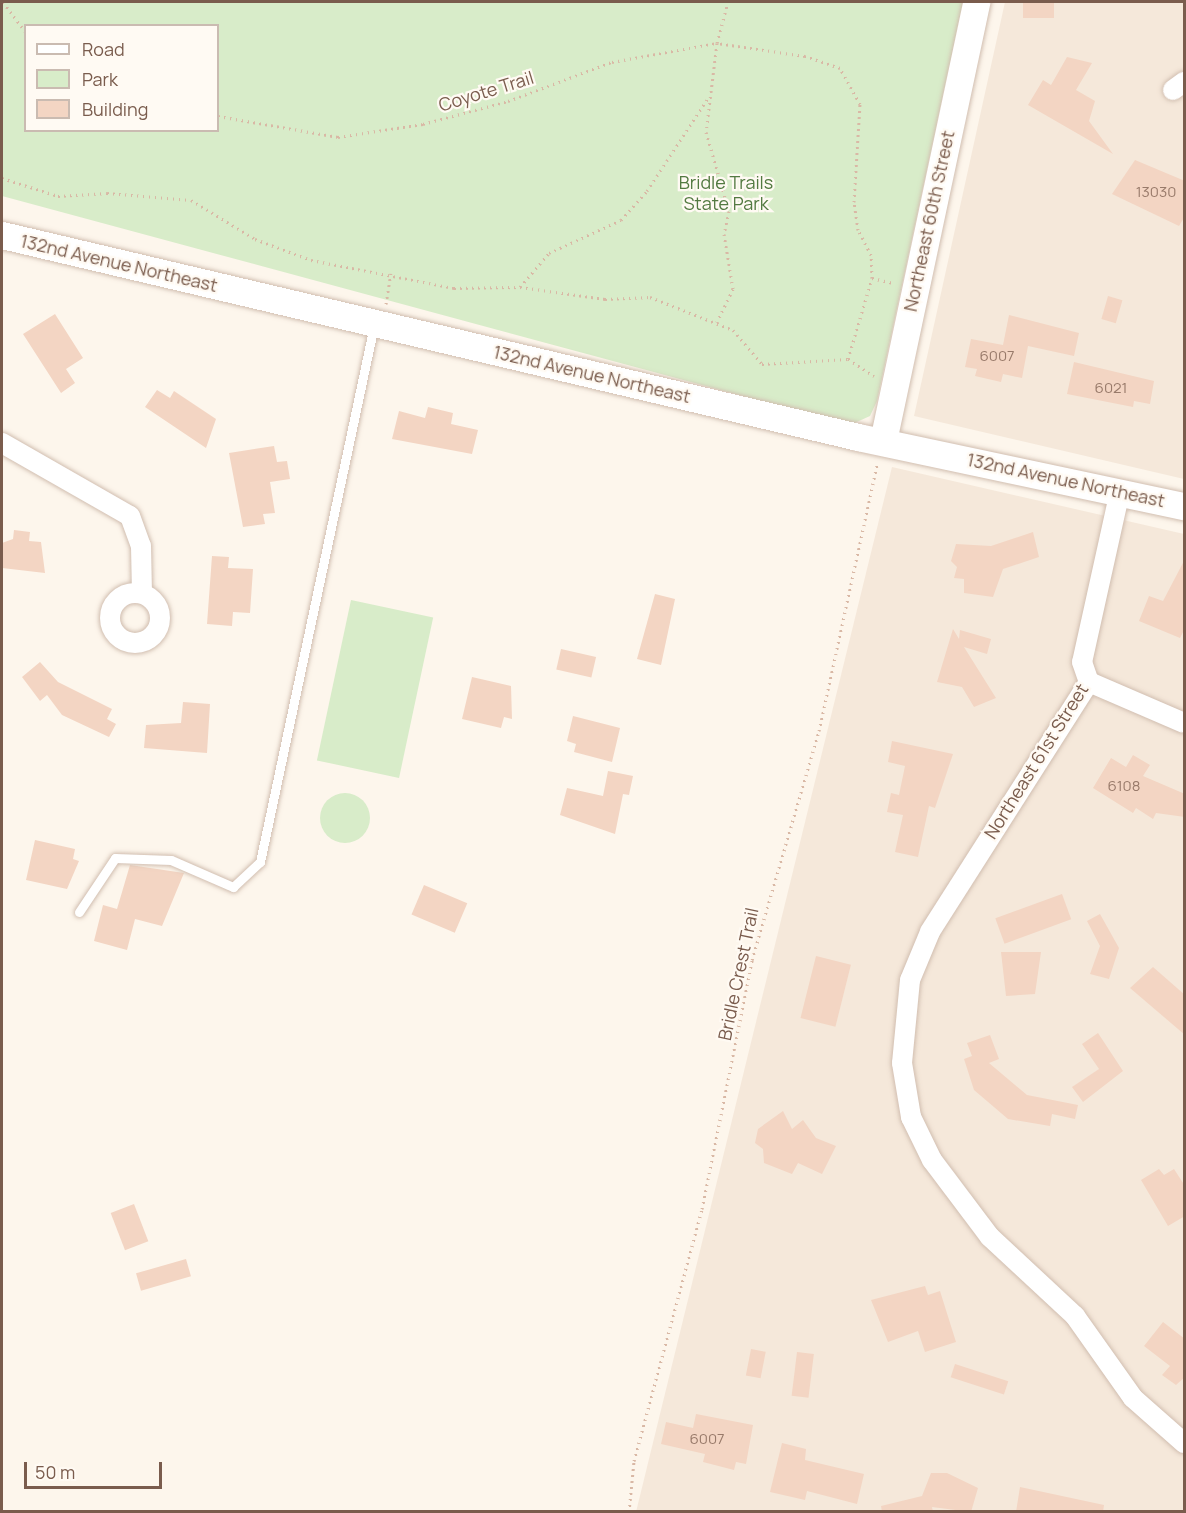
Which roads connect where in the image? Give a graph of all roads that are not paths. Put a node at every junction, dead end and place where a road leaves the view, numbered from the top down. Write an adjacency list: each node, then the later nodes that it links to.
1 (976, 2): 5 (street, Northeast 60th Street)
2 (2, 235): 3 (street, 132nd Avenue Northeast)
3 (379, 318): 5 (street, 132nd Avenue Northeast); 11 (lane)
4 (2, 442): 8 (street)
5 (877, 451): 6 (street, 132nd Avenue Northeast)
6 (1120, 491): 7 (street, 132nd Avenue Northeast); 9 (street, Northeast 61st Street)
7 (1185, 506)
8 (141, 593)
9 (1089, 682): 10 (street); 12 (street, Northeast 61st Street)
10 (1185, 723)
11 (79, 912)
12 (1185, 1443)

